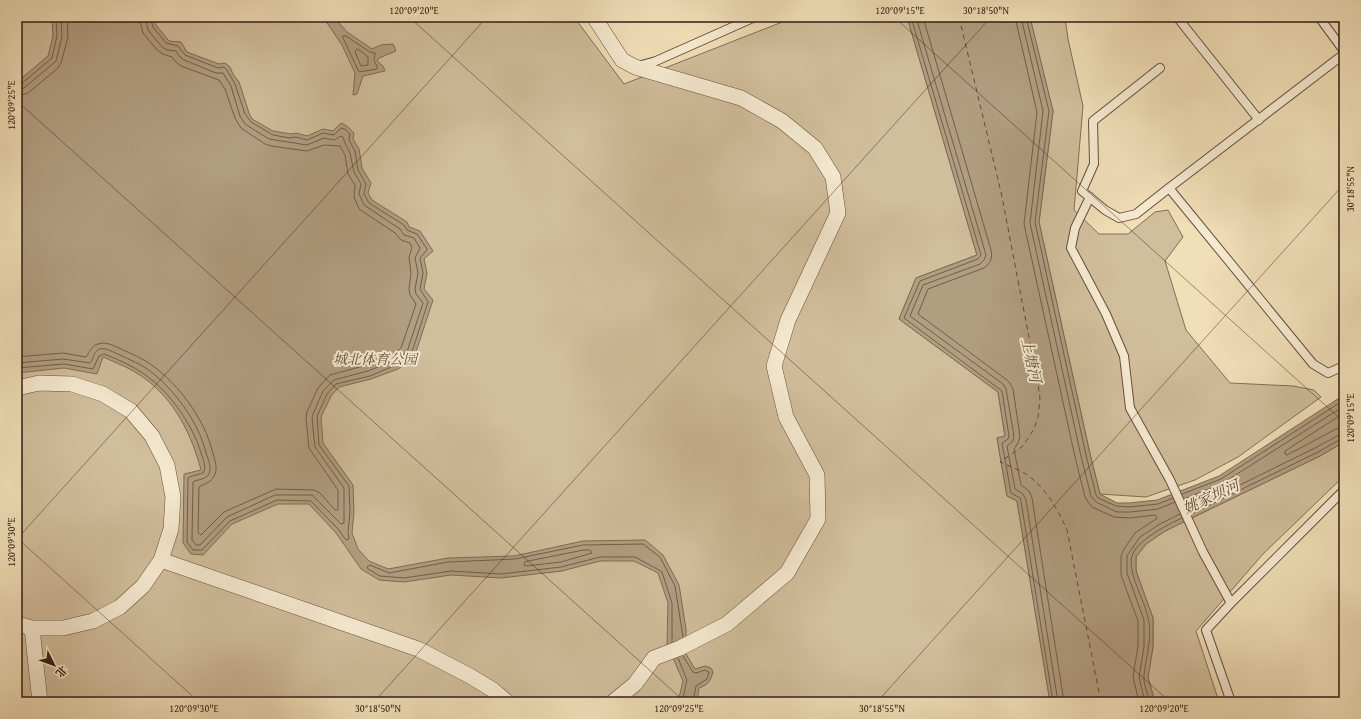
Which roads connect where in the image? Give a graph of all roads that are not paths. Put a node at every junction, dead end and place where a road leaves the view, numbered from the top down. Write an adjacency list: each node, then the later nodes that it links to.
1 (594, 17): 7 (street)
2 (755, 17): 7 (lane)
3 (1177, 17): 9 (lane)
4 (1319, 17): 5 (lane)
5 (1344, 51)
6 (1344, 54): 9 (lane)
7 (635, 67): 21 (street)
8 (1160, 68): 11 (lane)
9 (1259, 120): 10 (lane)
10 (1169, 188): 11 (lane); 12 (lane)
11 (1090, 197): 16 (lane)
12 (1344, 366)
13 (17, 388): 15 (street)
14 (1344, 490): 16 (lane)
15 (160, 560): 18 (street); 20 (street)
16 (1231, 603): 22 (lane)
17 (17, 624): 18 (street)
18 (32, 628): 19 (street)
19 (40, 702)
20 (507, 702)
21 (613, 702)
22 (1231, 702)

